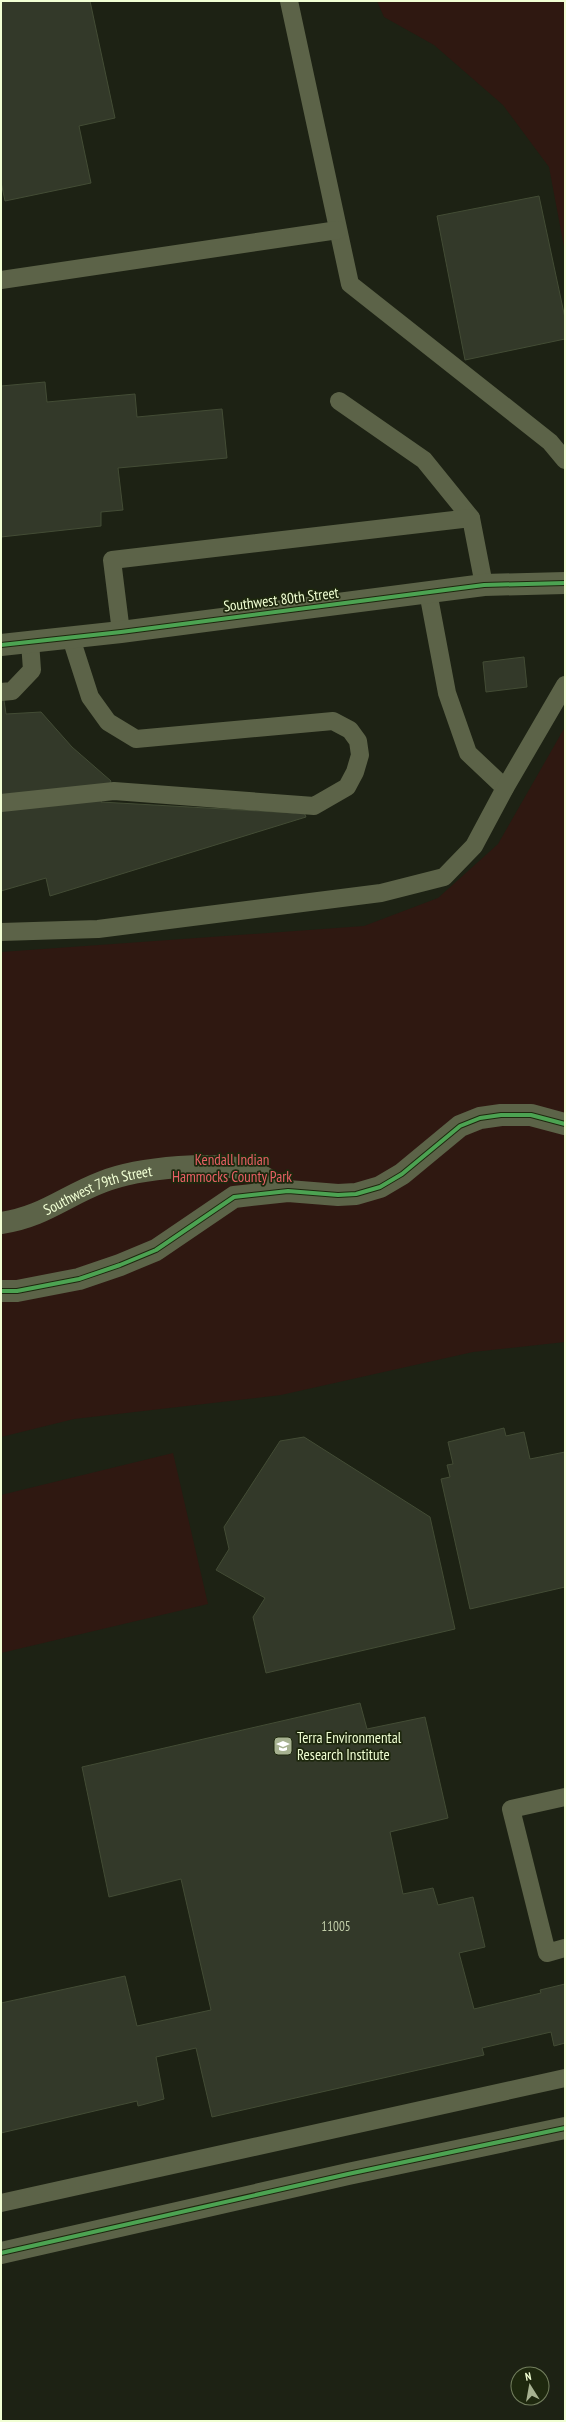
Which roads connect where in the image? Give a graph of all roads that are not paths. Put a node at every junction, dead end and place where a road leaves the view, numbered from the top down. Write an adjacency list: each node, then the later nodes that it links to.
1 (289, 1): 2 (lane)
2 (338, 230): 3 (lane); 5 (lane)
3 (1, 280)
4 (339, 401): 6 (lane)
5 (565, 460)
6 (471, 518): 8 (lane); 10 (lane)
7 (565, 583): 8 (street, Southwest 80th Street)
8 (484, 585): 9 (street, Southwest 80th Street)
9 (428, 592): 10 (street, Southwest 80th Street); 16 (lane)
10 (121, 632): 11 (street, Southwest 80th Street)
11 (70, 638): 12 (street, Southwest 80th Street); 17 (lane)
12 (30, 642): 13 (street, Southwest 80th Street); 15 (lane)
13 (1, 644)
14 (565, 685): 16 (lane)
15 (1, 692)
16 (505, 788): 18 (lane)
17 (1, 803)
18 (1, 932)
19 (565, 1124): 20 (street, Southwest 79th Street)
20 (288, 1192): 21 (street, Southwest 79th Street); 22 (street, Southwest 79th Street)
21 (1, 1223)
22 (1, 1291)
23 (565, 1797): 24 (lane)
24 (565, 1948)
25 (565, 2078): 27 (lane)
26 (565, 2128): 28 (street)
27 (1, 2203)
28 (1, 2254)

